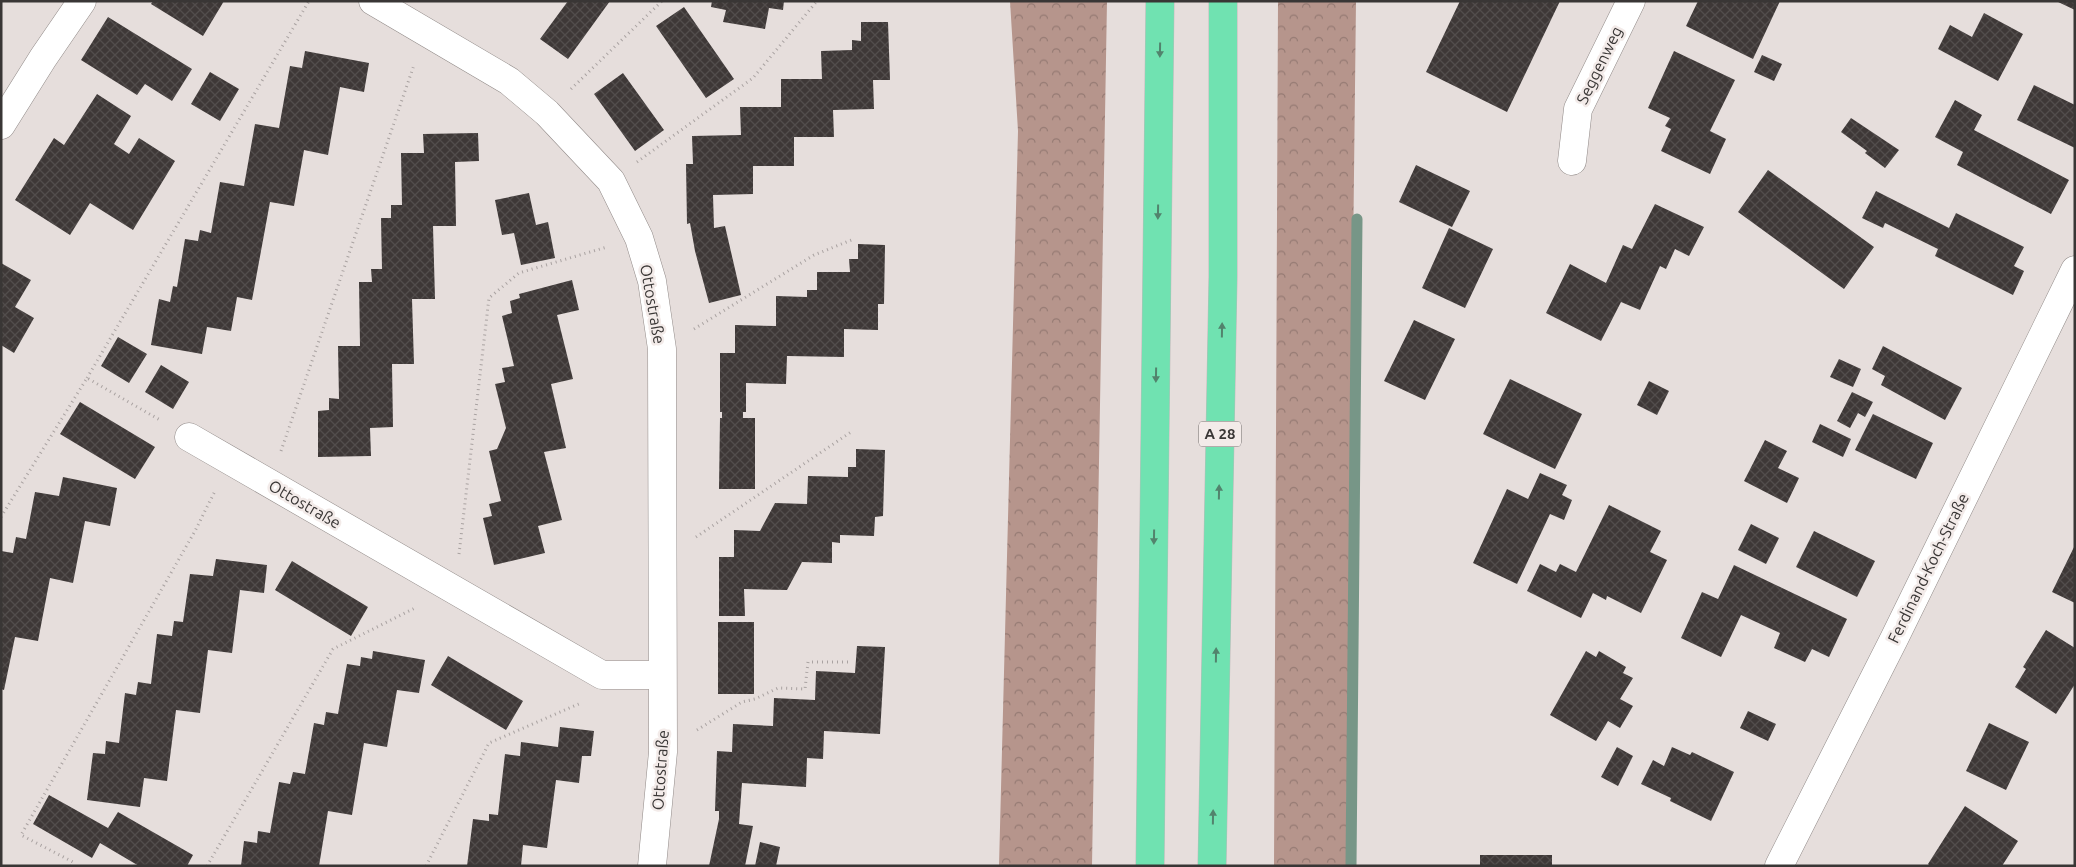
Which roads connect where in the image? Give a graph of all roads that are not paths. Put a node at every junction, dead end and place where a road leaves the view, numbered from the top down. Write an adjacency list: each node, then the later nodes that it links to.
1 (82, 1): 6 (street)
2 (373, 1): 10 (street, Ottostraße)
3 (1160, 1): 12 (highway, one-way to 12)
4 (1223, 1): 13 (highway, A 28, one-way to 4)
5 (1631, 1): 7 (street, Seggenweg)
6 (1, 125)
7 (1572, 162)
8 (2075, 270): 14 (street, Ferdinand-Koch-Straße)
9 (189, 437): 10 (street, Ottostraße)
10 (662, 674): 11 (street, Ottostraße)
11 (652, 866)
12 (1150, 866)
13 (1212, 866)
14 (1779, 866)

